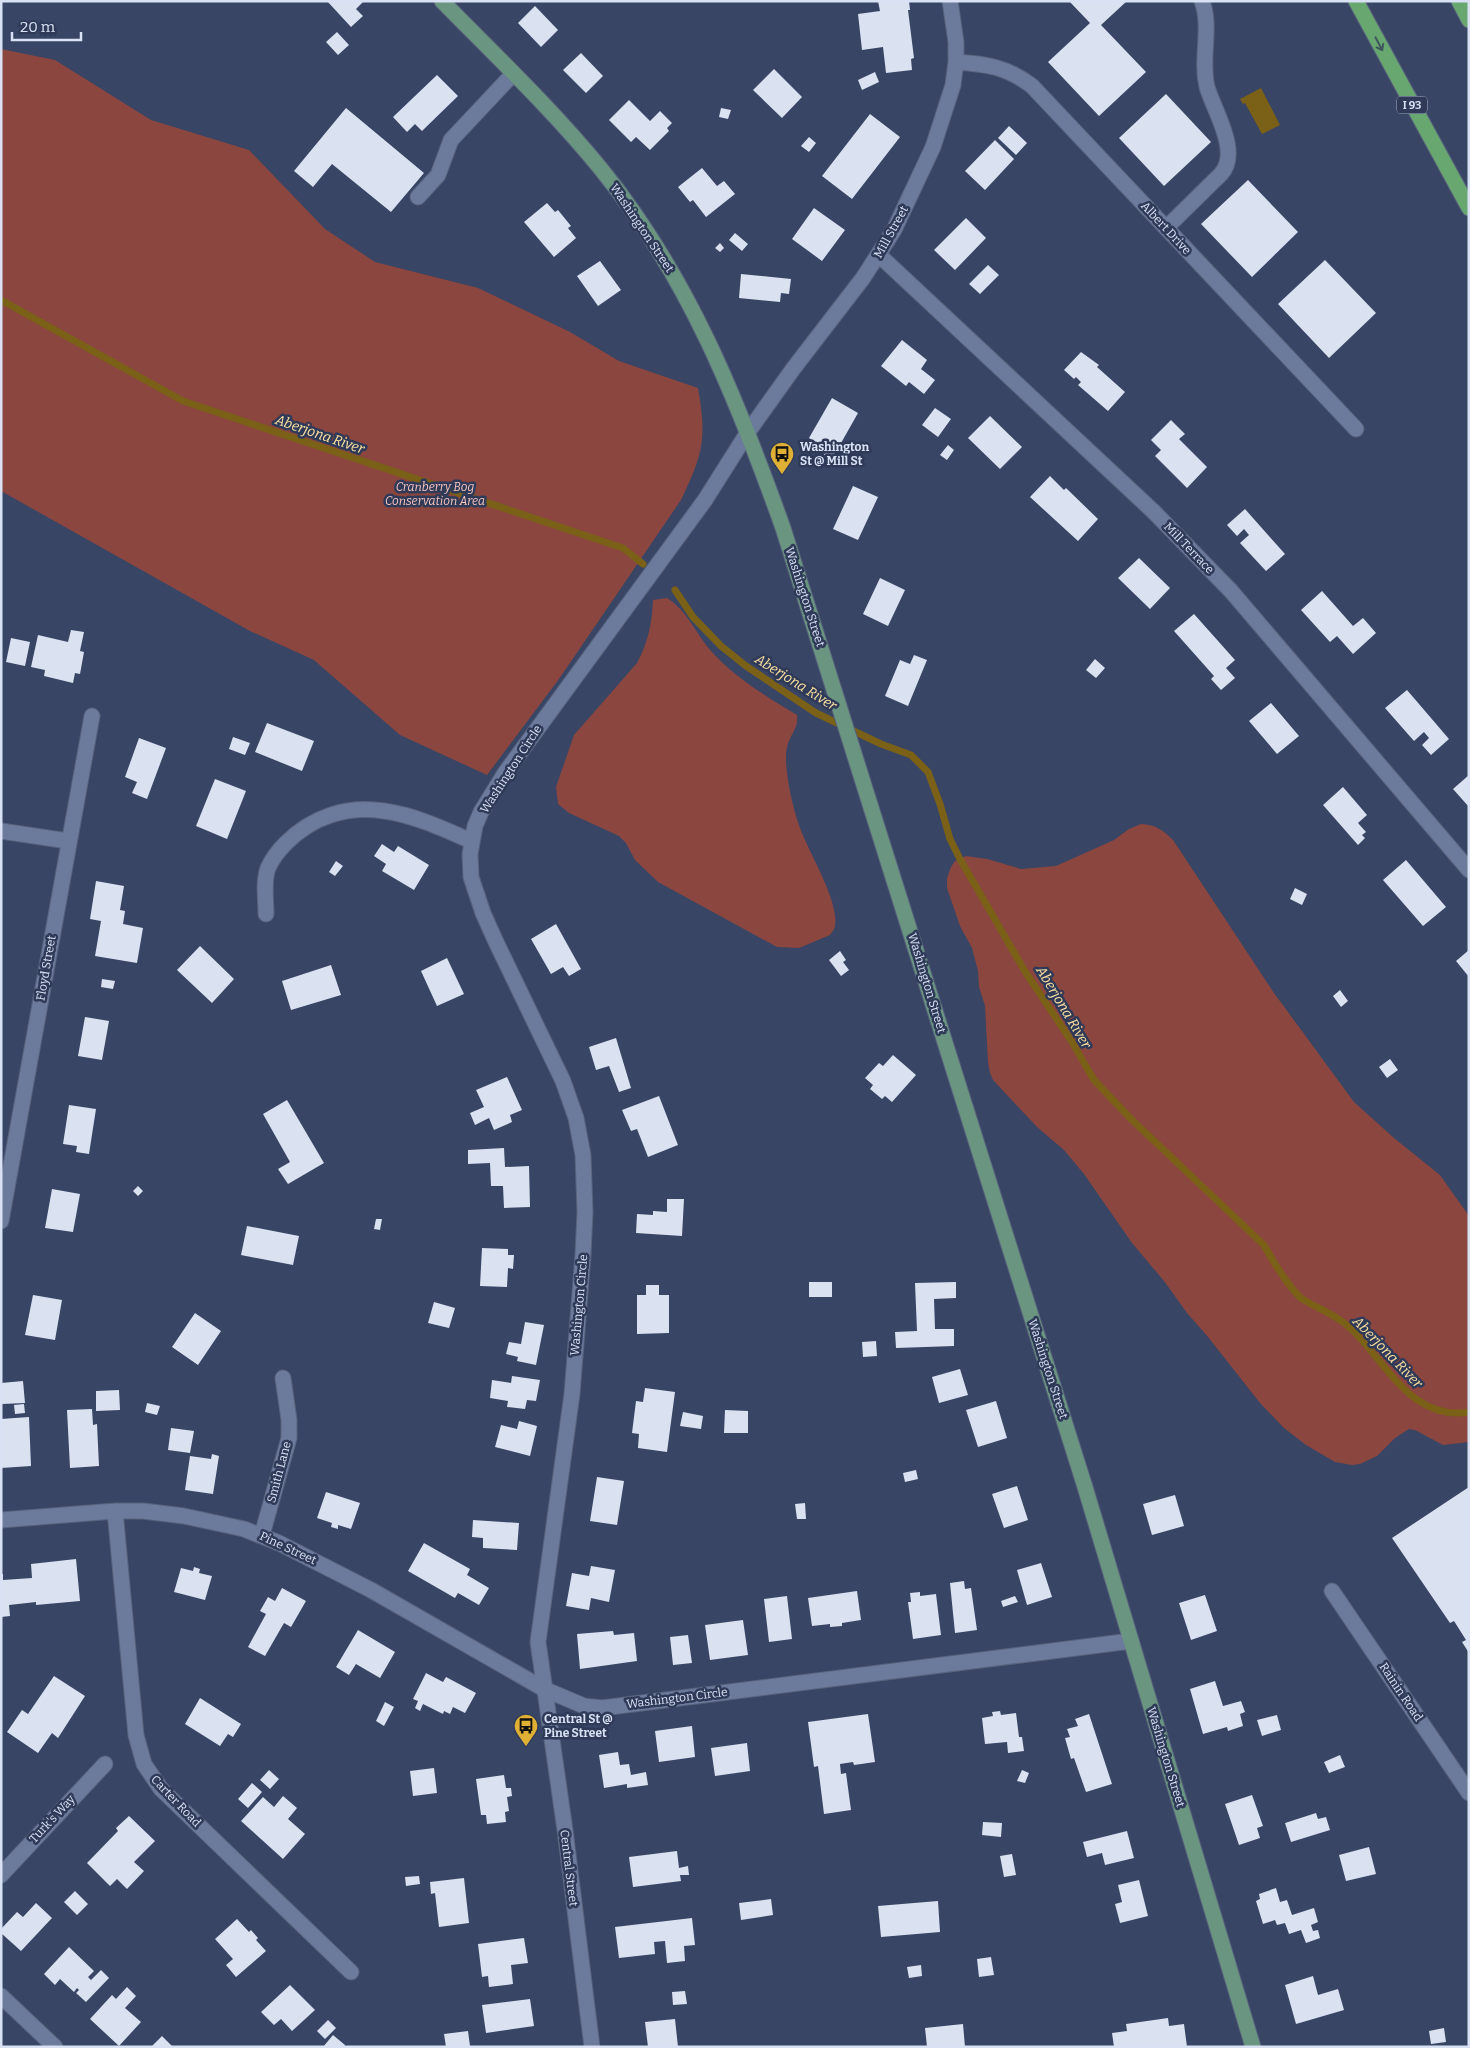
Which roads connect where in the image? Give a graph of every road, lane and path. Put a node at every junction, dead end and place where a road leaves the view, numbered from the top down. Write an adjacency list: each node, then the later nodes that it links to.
1 (442, 1): 8 (main road, Washington Street)
2 (950, 1): 7 (street, Mill Street)
3 (1202, 1): 11 (street)
4 (1356, 1): 10 (highway, I 93, one-way to 10)
5 (1459, 1): 6 (highway)
6 (1469, 20)
7 (956, 62): 11 (street, Albert Drive); 12 (street, Mill Street)
8 (513, 74): 9 (street); 14 (main road, Washington Street)
9 (418, 197)
10 (1469, 208)
11 (1166, 228): 13 (street, Albert Drive)
12 (879, 255): 14 (street, Mill Street); 19 (street, Mill Terrace)
13 (1356, 429)
14 (748, 432): 18 (street, Washington Circle); 27 (main road, Washington Street)
15 (92, 716): 17 (street, Floyd Street)
16 (1, 830): 17 (street)
17 (68, 841): 21 (street, Floyd Street)
18 (472, 841): 20 (street); 28 (street, Washington Circle)
19 (1469, 870)
20 (266, 914)
21 (1, 1221)
22 (283, 1378): 25 (street, Smith Lane)
23 (115, 1511): 24 (street, Pine Street); 25 (street, Pine Street); 32 (street, Carter Road)
24 (1, 1520)
25 (262, 1535): 28 (street, Pine Street)
26 (1332, 1592): 30 (street, Rainin Road)
27 (1132, 1641): 28 (street, Washington Circle); 36 (main road, Washington Street)
28 (544, 1689): 35 (street, Central Street)
29 (105, 1764): 31 (street, Turk's Way)
30 (1469, 1793)
31 (1, 1875)
32 (351, 1972)
33 (1, 1996): 34 (street)
34 (55, 2047)
35 (592, 2047)
36 (1253, 2047)

